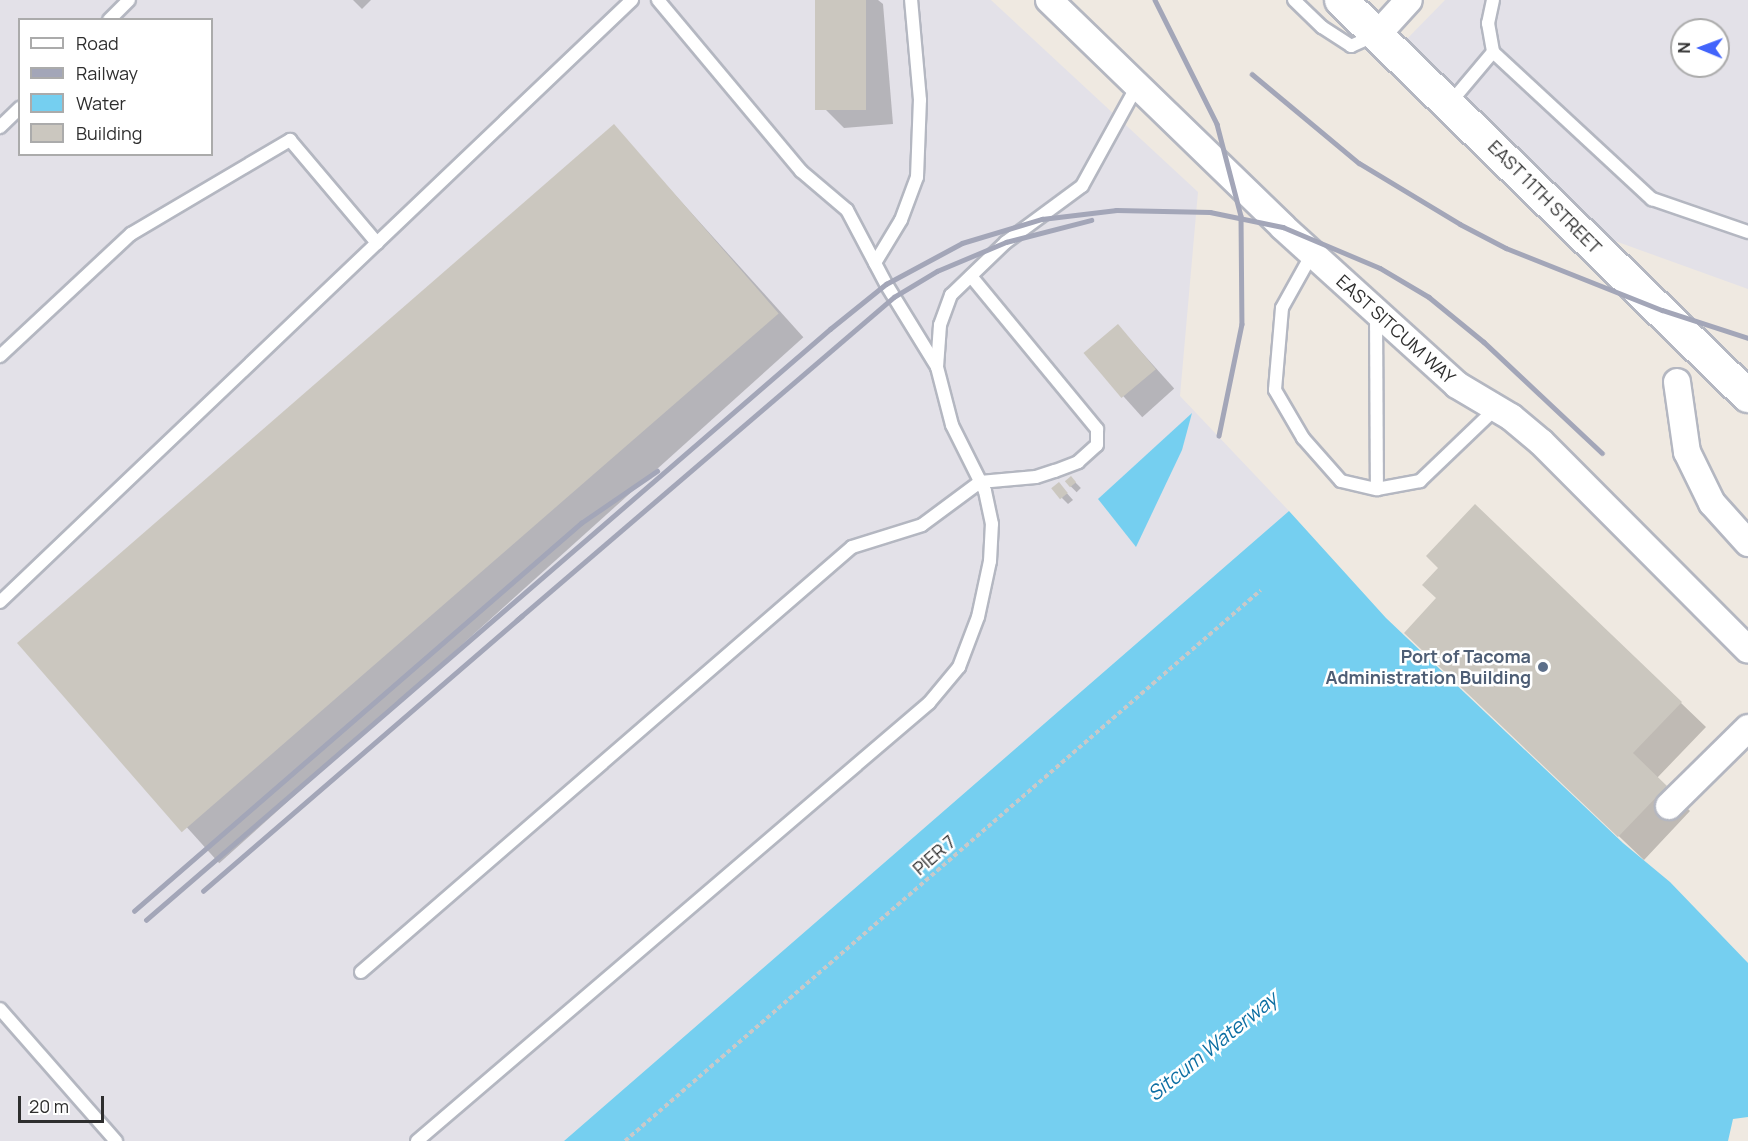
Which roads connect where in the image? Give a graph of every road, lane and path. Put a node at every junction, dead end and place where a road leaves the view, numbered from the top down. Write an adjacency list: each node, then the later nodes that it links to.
1 (129, 0): 10 (lane)
2 (632, 0): 18 (lane)
3 (658, 0): 20 (lane)
4 (911, 0): 20 (lane)
5 (1049, 0): 13 (street, EAST SITCUM WAY)
6 (1294, 0): 11 (lane)
7 (1341, 0): 11 (street, EAST 11TH STREET)
8 (1409, 0): 11 (street)
9 (1493, 0): 12 (lane)
10 (111, 18)
11 (1377, 34): 14 (street, EAST 11TH STREET)
12 (1493, 52): 14 (lane); 17 (lane)
13 (1138, 84): 19 (street, EAST SITCUM WAY); 21 (lane)
14 (1450, 103): 26 (street, EAST 11TH STREET)
15 (18, 110): 16 (lane)
16 (0, 127)
17 (1748, 232)
18 (377, 243): 23 (lane); 32 (lane)
19 (1312, 254): 22 (street, EAST SITCUM WAY); 29 (lane)
20 (875, 263): 24 (lane)
21 (971, 276): 24 (lane); 28 (lane)
22 (1376, 311): 27 (street, EAST SITCUM WAY); 29 (lane)
23 (0, 357)
24 (937, 367): 28 (lane)
25 (1677, 382): 30 (street)
26 (1748, 396)
27 (1494, 410): 29 (lane); 33 (street, EAST SITCUM WAY)
28 (980, 482): 36 (lane); 39 (lane)
29 (1377, 489)
30 (1748, 543)
31 (1262, 590): 40 (path, PIER 7)
32 (0, 602)
33 (1748, 650)
34 (1748, 728): 35 (street)
35 (1669, 806)
36 (361, 972)
37 (0, 1009): 38 (lane)
38 (116, 1141)
39 (417, 1141)
40 (625, 1141)

